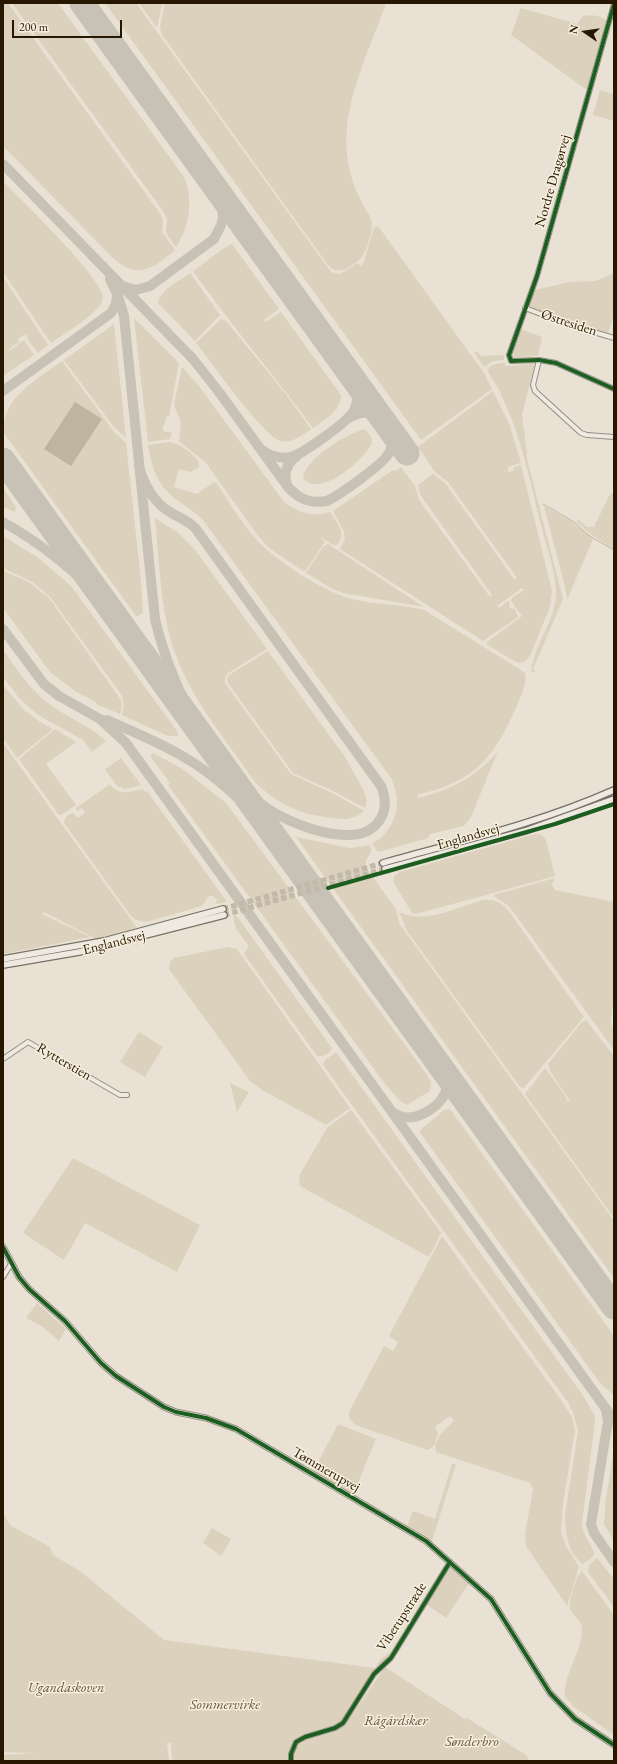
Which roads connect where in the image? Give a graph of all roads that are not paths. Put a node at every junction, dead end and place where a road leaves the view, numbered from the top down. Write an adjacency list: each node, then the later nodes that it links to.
1 (614, 4): 2 (street, Nordre Dragørvej)
2 (525, 308): 3 (street, Østresiden); 4 (street, Nordre Dragørvej)
3 (614, 338)
4 (539, 360): 5 (street); 6 (street)
5 (614, 389)
6 (614, 437)
7 (614, 790): 8 (main road, Englandsvej)
8 (614, 799)
9 (3, 959): 10 (main road, Englandsvej)
10 (3, 965)
11 (3, 1059): 12 (street, Rytterstien)
12 (127, 1095)
13 (3, 1247): 14 (street, Tømmerupvej)
14 (11, 1264): 15 (street); 16 (street, Tømmerupvej)
15 (3, 1277)
16 (450, 1562): 17 (street, Tømmerupvej); 18 (street, Viberupstræde)
17 (614, 1745)
18 (291, 1761)

